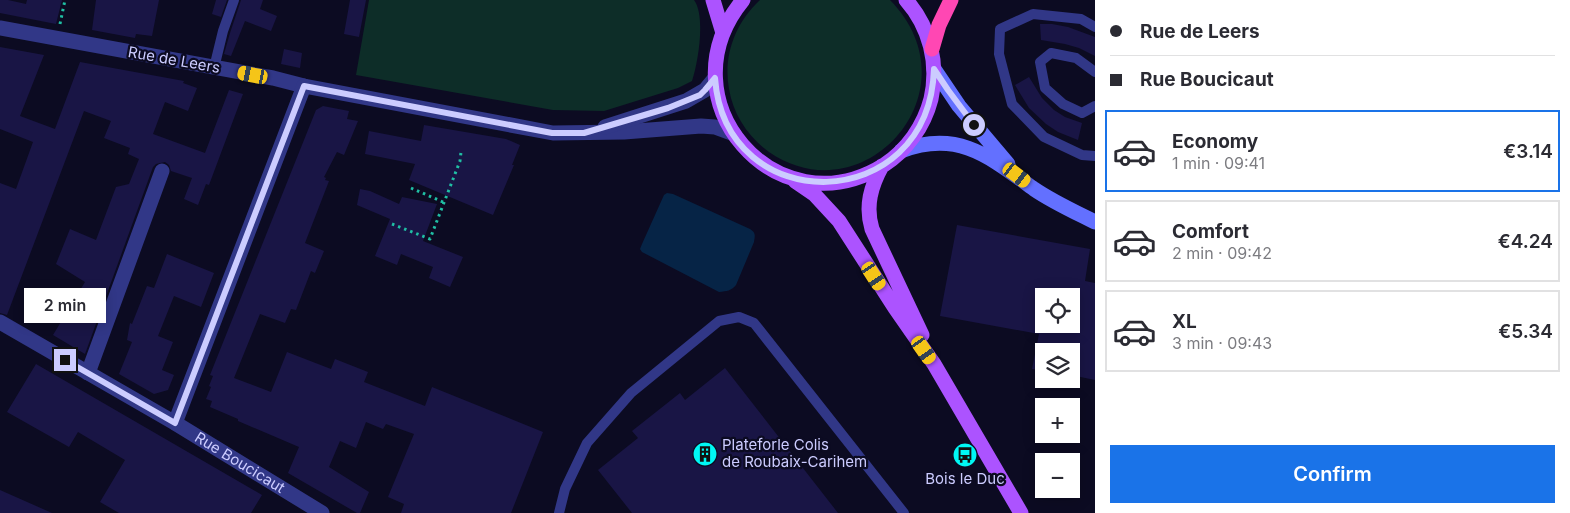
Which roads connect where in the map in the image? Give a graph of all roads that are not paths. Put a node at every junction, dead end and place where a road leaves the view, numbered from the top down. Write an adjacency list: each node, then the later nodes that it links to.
1 (234, 0): 10 (lane)
2 (713, 0): 8 (main road)
3 (743, 0): 8 (main road)
4 (906, 0): 9 (main road)
5 (951, 0): 9 (highway)
6 (1095, 27): 19 (lane)
7 (0, 28): 10 (street, Rue de Leers)
8 (723, 33): 13 (main road)
9 (932, 49): 11 (main road)
10 (214, 68): 14 (street, Rue de Leers)
11 (934, 69): 18 (main road); 23 (street)
12 (1095, 72): 15 (lane)
13 (715, 78): 16 (street, Rue de Leers); 17 (main road)
14 (304, 86): 16 (street, Rue de Leers); 28 (street)
15 (1095, 106)
16 (584, 133): 17 (street, Rue de Leers)
17 (734, 134): 22 (main road)
18 (901, 151): 20 (main road); 23 (street)
19 (1095, 156)
20 (882, 166): 22 (main road); 26 (main road)
21 (162, 170): 27 (street)
22 (782, 174): 26 (main road)
23 (1017, 175): 24 (street)
24 (1095, 222)
25 (0, 322): 27 (street, Rue Boucicaut)
26 (934, 364): 32 (main road)
27 (88, 373): 28 (street, Rue Boucicaut)
28 (175, 423): 29 (street, Rue Boucicaut)
29 (314, 511)
30 (559, 513): 31 (lane)
31 (904, 513)
32 (1021, 513)

